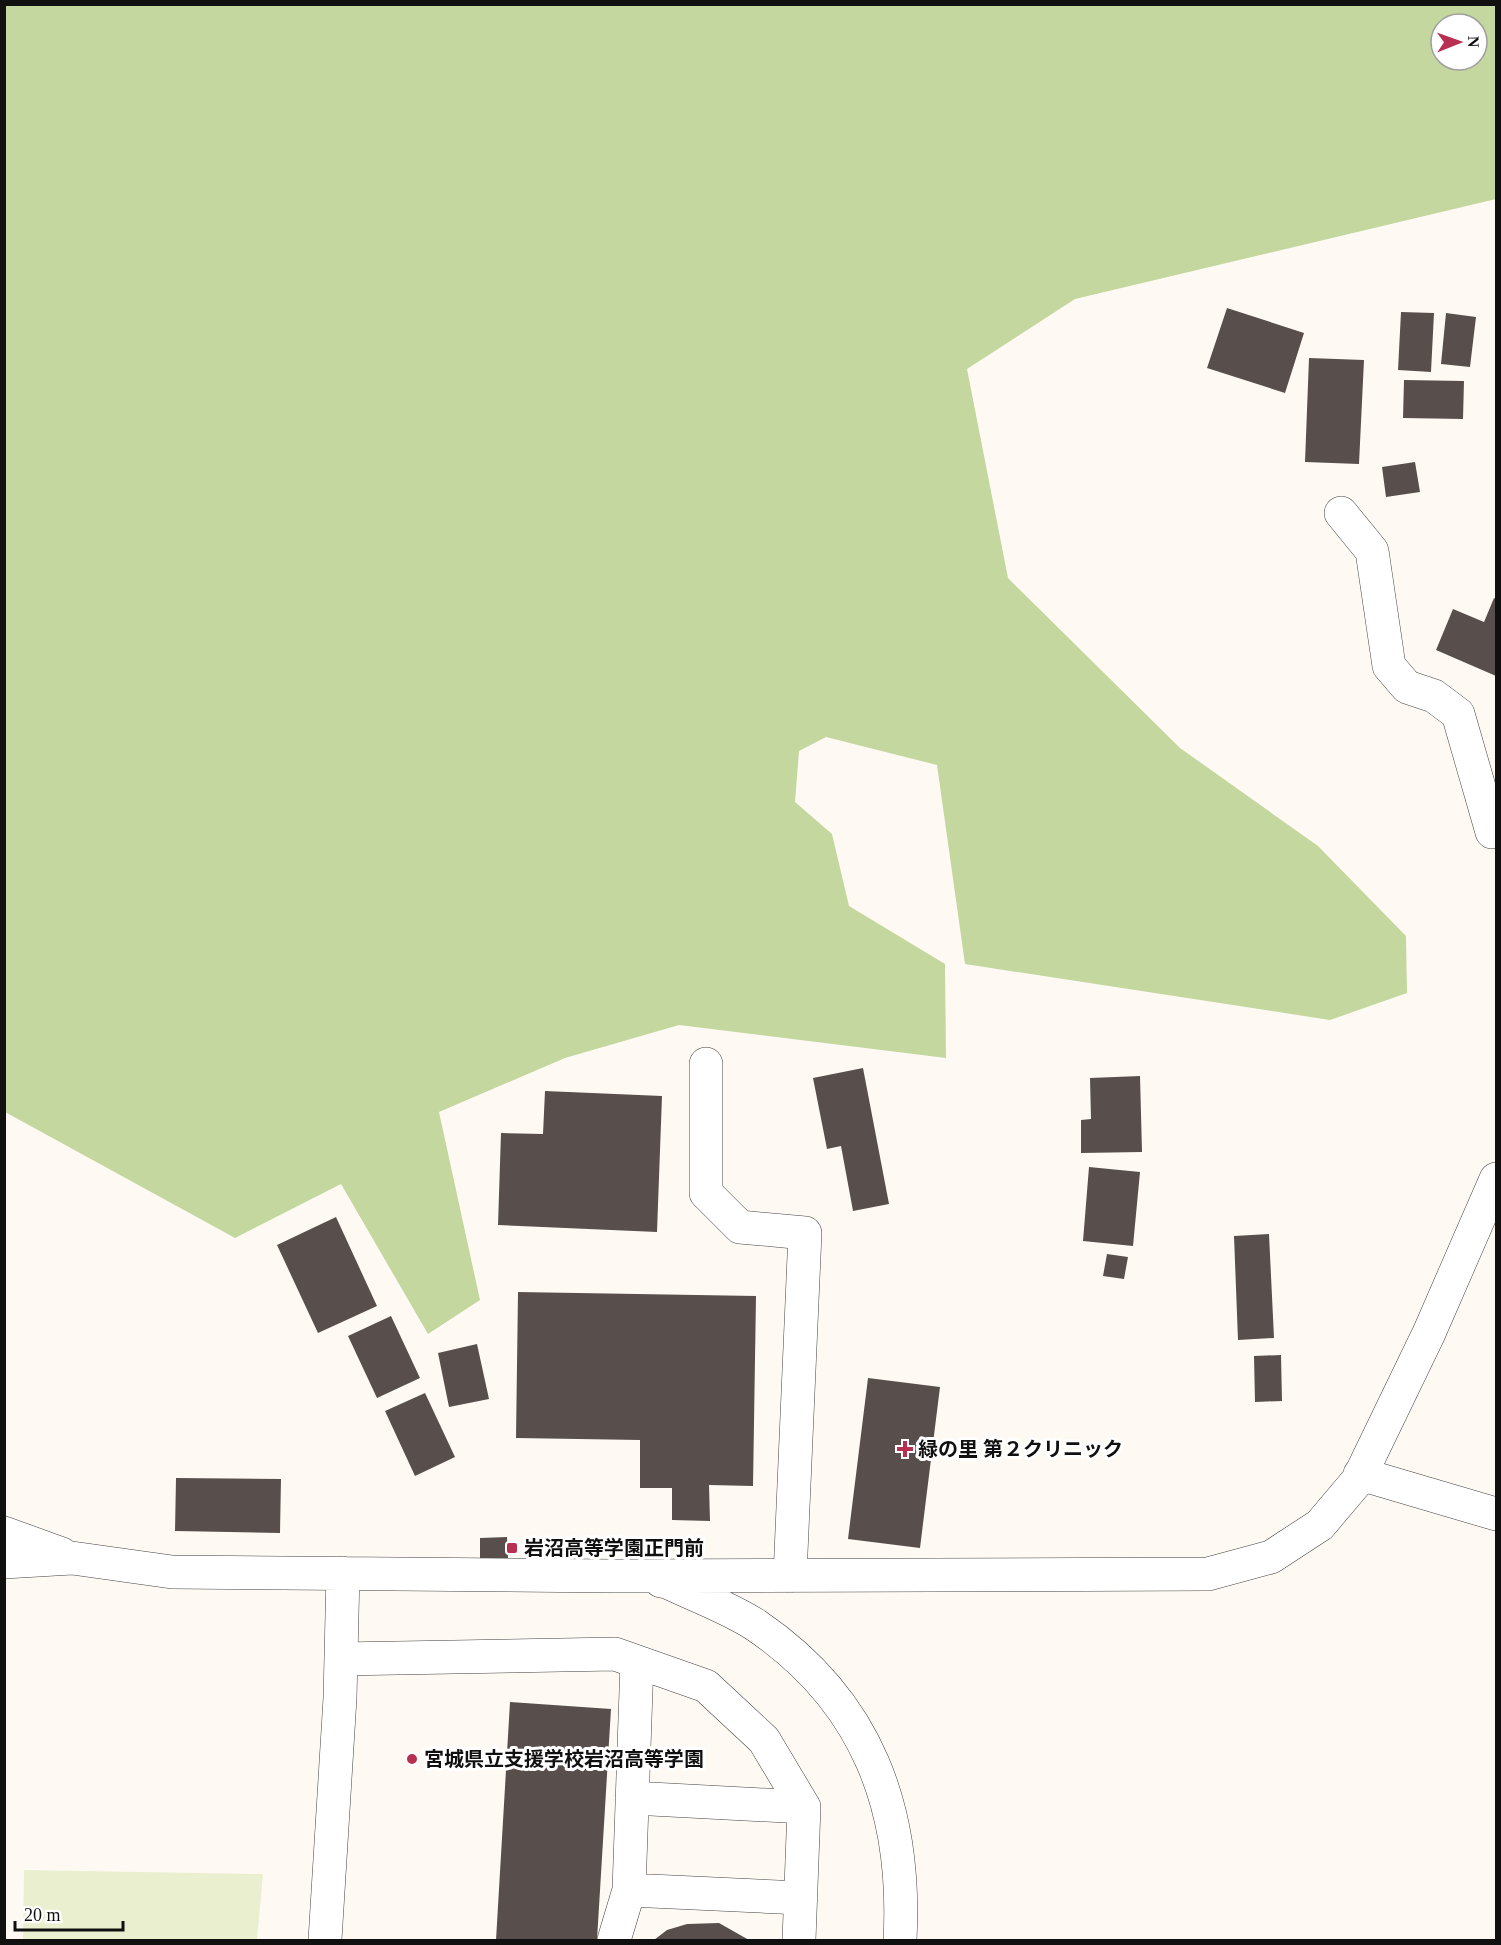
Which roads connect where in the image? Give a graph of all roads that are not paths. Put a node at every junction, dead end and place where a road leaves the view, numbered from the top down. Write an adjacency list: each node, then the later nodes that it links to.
1 (1341, 513): 2 (street)
2 (1495, 835)
3 (706, 1064): 12 (street)
4 (1497, 1179): 5 (street)
5 (1360, 1474): 6 (street); 12 (street)
6 (1497, 1514)
7 (4, 1533): 8 (street)
8 (72, 1558): 9 (street); 10 (street)
9 (4, 1562)
10 (343, 1573): 11 (street); 13 (street)
11 (612, 1576): 12 (street); 22 (street)
12 (790, 1576)
13 (341, 1659): 14 (street); 19 (street)
14 (637, 1662): 15 (street); 16 (street)
15 (632, 1798): 16 (street); 17 (street)
16 (804, 1808): 18 (street)
17 (629, 1890): 18 (street); 20 (street)
18 (801, 1898): 21 (street)
19 (325, 1941)
20 (614, 1941)
21 (799, 1941)
22 (900, 1941)

